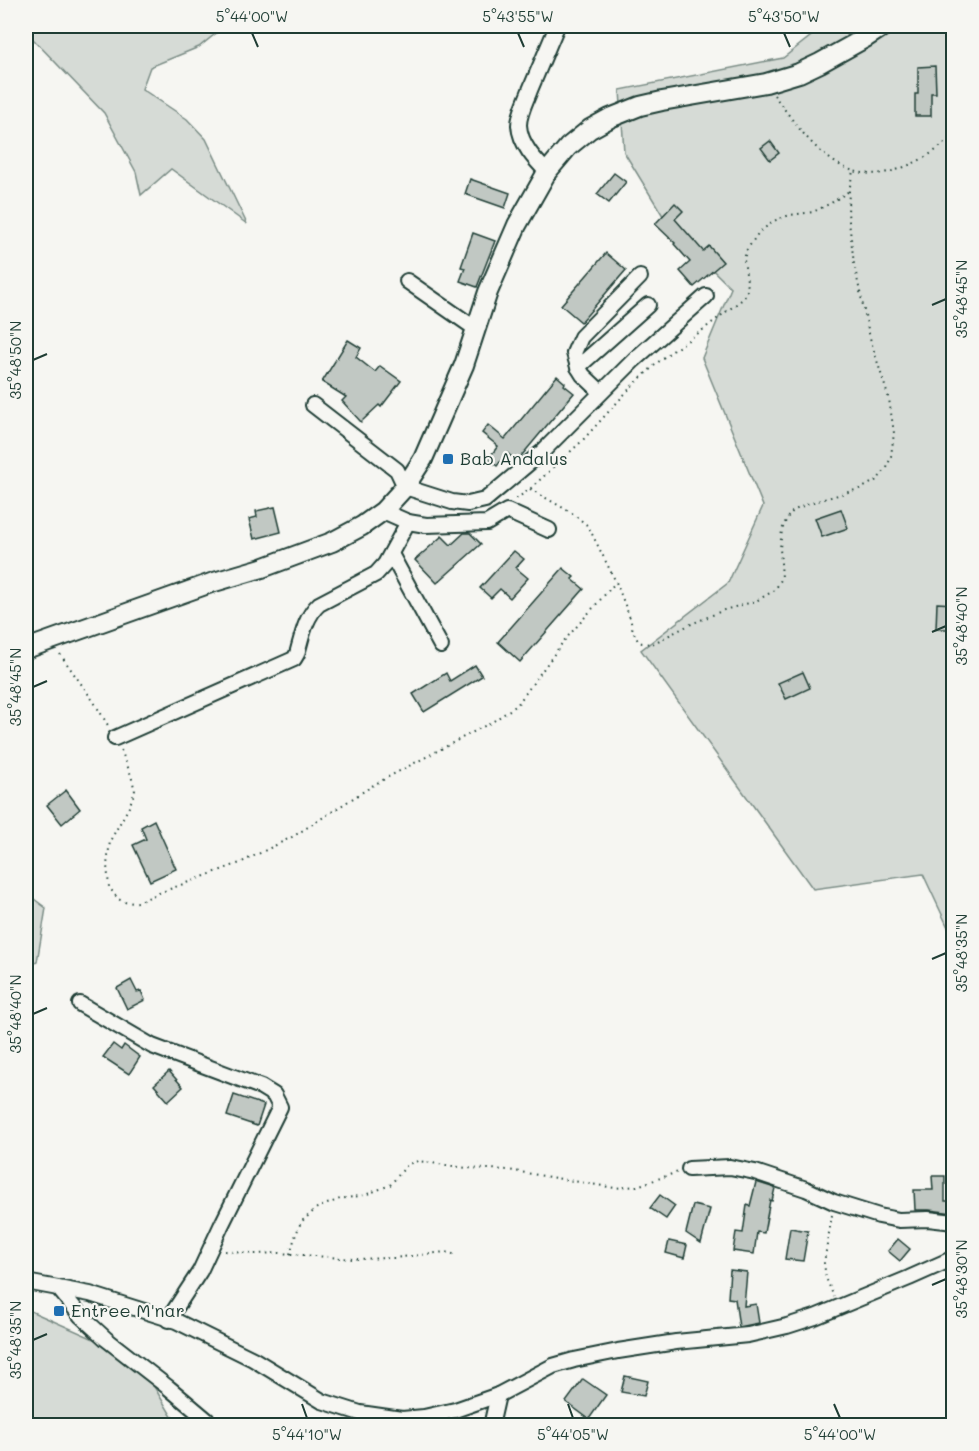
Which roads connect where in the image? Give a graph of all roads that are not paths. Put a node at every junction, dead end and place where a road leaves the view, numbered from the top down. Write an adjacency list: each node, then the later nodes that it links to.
1 (556, 26): 3 (street)
2 (884, 26): 3 (main road)
3 (547, 172): 8 (main road)
4 (640, 277): 9 (street)
5 (407, 281): 8 (street)
6 (706, 296): 10 (street)
7 (648, 305): 9 (street)
8 (476, 329): 12 (main road)
9 (578, 367): 10 (street)
10 (602, 392): 13 (street)
11 (313, 405): 12 (street)
12 (405, 487): 14 (street); 15 (main road)
13 (485, 500): 14 (street); 16 (street)
14 (452, 502): 18 (street)
15 (383, 511): 17 (street); 22 (main road)
16 (501, 515): 18 (street); 19 (street)
17 (408, 522): 18 (street); 20 (street)
18 (426, 525)
19 (549, 530)
20 (391, 554): 21 (street); 23 (street)
21 (441, 646)
22 (26, 649)
23 (115, 738)
24 (81, 1004): 30 (street)
25 (689, 1169): 26 (street)
26 (954, 1222)
27 (954, 1258): 31 (street)
28 (26, 1282): 29 (street)
29 (59, 1289): 30 (street); 33 (street)
30 (168, 1320): 32 (street)
31 (498, 1395): 32 (street); 34 (street)
32 (400, 1422)
33 (210, 1425)
34 (491, 1425)

